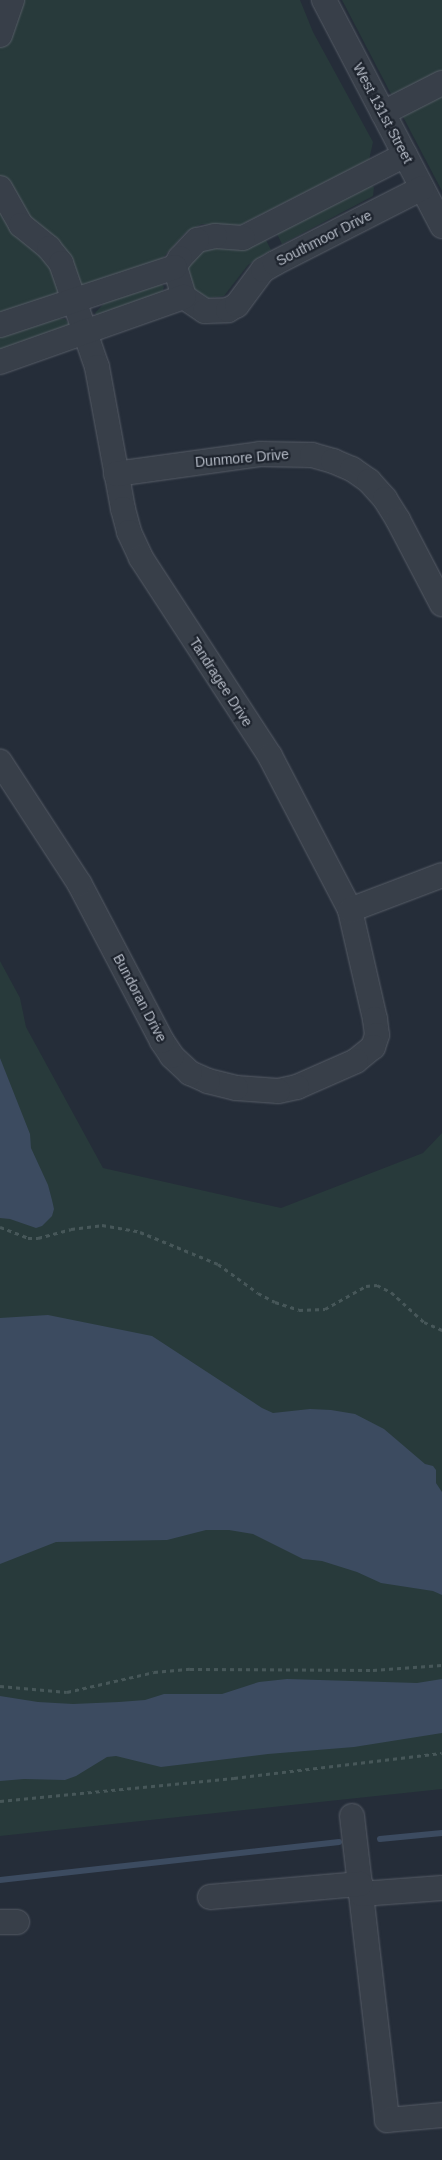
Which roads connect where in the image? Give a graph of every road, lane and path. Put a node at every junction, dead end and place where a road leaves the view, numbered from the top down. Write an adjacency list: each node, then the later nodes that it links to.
1 (12, 0): 3 (street)
2 (324, 0): 5 (street, West 131st Street)
3 (0, 35)
4 (442, 83): 5 (street)
5 (383, 113): 6 (street, West 131st Street)
6 (405, 155): 8 (street, West 131st Street); 10 (street)
7 (0, 188): 12 (street, Tandragee Drive)
8 (422, 188): 9 (street, West 131st Street); 11 (street, Southmoor Drive)
9 (442, 226)
10 (175, 267): 11 (street); 12 (street)
11 (184, 298): 14 (street)
12 (74, 300): 13 (street); 14 (street, Tandragee Drive)
13 (0, 326)
14 (85, 332): 15 (street); 16 (street, Tandragee Drive)
15 (0, 362)
16 (116, 474): 17 (street, Dunmore Drive); 20 (street, Tandragee Drive)
17 (442, 604)
18 (0, 762): 21 (street, Bundoran Drive)
19 (442, 875): 20 (street)
20 (350, 910): 21 (street, Tandragee Drive)
21 (365, 1056)
22 (0, 1227): 23 (path)
23 (442, 1330)
24 (442, 1665): 25 (path)
25 (0, 1686)
26 (442, 1753): 27 (path)
27 (0, 1801)
28 (352, 1816): 30 (street)
29 (442, 1888): 30 (street)
30 (361, 1889): 31 (street); 32 (street)
31 (210, 1897)
32 (442, 2114)

